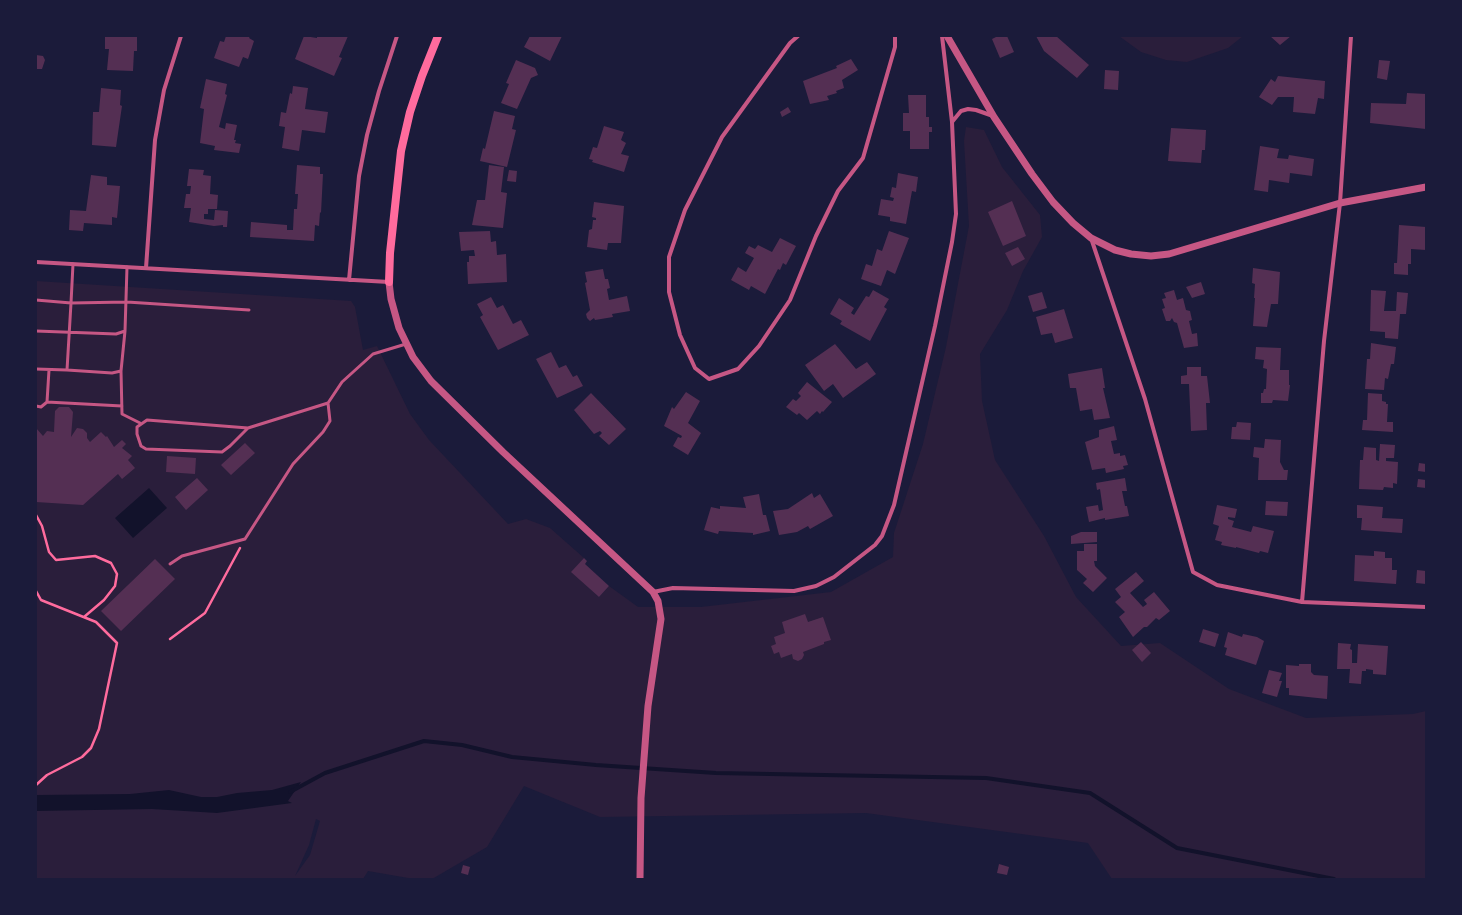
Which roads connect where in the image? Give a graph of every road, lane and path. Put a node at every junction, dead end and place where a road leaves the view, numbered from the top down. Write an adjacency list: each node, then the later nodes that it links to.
1 (181, 36): 17 (street)
2 (397, 36): 18 (street)
3 (438, 36): 19 (main road)
4 (798, 36): 5 (street)
5 (895, 36)
6 (942, 36): 10 (street)
7 (947, 36): 9 (street)
8 (1351, 36): 12 (street)
9 (994, 117): 10 (street); 13 (street)
10 (952, 122): 42 (street)
11 (1426, 187): 12 (street)
12 (1340, 203): 13 (street); 43 (street)
13 (1091, 238): 43 (street)
14 (36, 262): 15 (street)
15 (73, 264): 16 (street); 22 (lane)
16 (127, 267): 17 (street); 21 (lane)
17 (146, 268): 18 (street)
18 (349, 280): 19 (street)
19 (389, 282): 27 (street)
20 (36, 300): 22 (lane)
21 (126, 302): 22 (lane); 23 (lane); 25 (lane)
22 (71, 303): 26 (lane)
23 (249, 310)
24 (36, 331): 26 (lane)
25 (125, 331): 26 (lane); 31 (lane)
26 (69, 332): 30 (lane)
27 (406, 344): 33 (lane); 42 (street)
28 (36, 369): 29 (lane)
29 (49, 370): 30 (lane); 32 (lane)
30 (68, 370): 31 (lane)
31 (121, 371): 35 (lane)
32 (47, 402): 34 (lane); 35 (lane)
33 (328, 403): 37 (lane); 39 (lane)
34 (36, 406)
35 (122, 406): 36 (lane)
36 (140, 423): 37 (lane); 37 (lane)
37 (248, 428)
38 (36, 515): 45 (path)
39 (244, 539): 40 (lane); 46 (path)
40 (170, 564)
41 (36, 591): 45 (path)
42 (654, 592): 48 (street)
43 (1302, 602): 44 (street)
44 (1426, 608)
45 (84, 617): 47 (path)
46 (170, 639)
47 (36, 785)
48 (640, 879)

